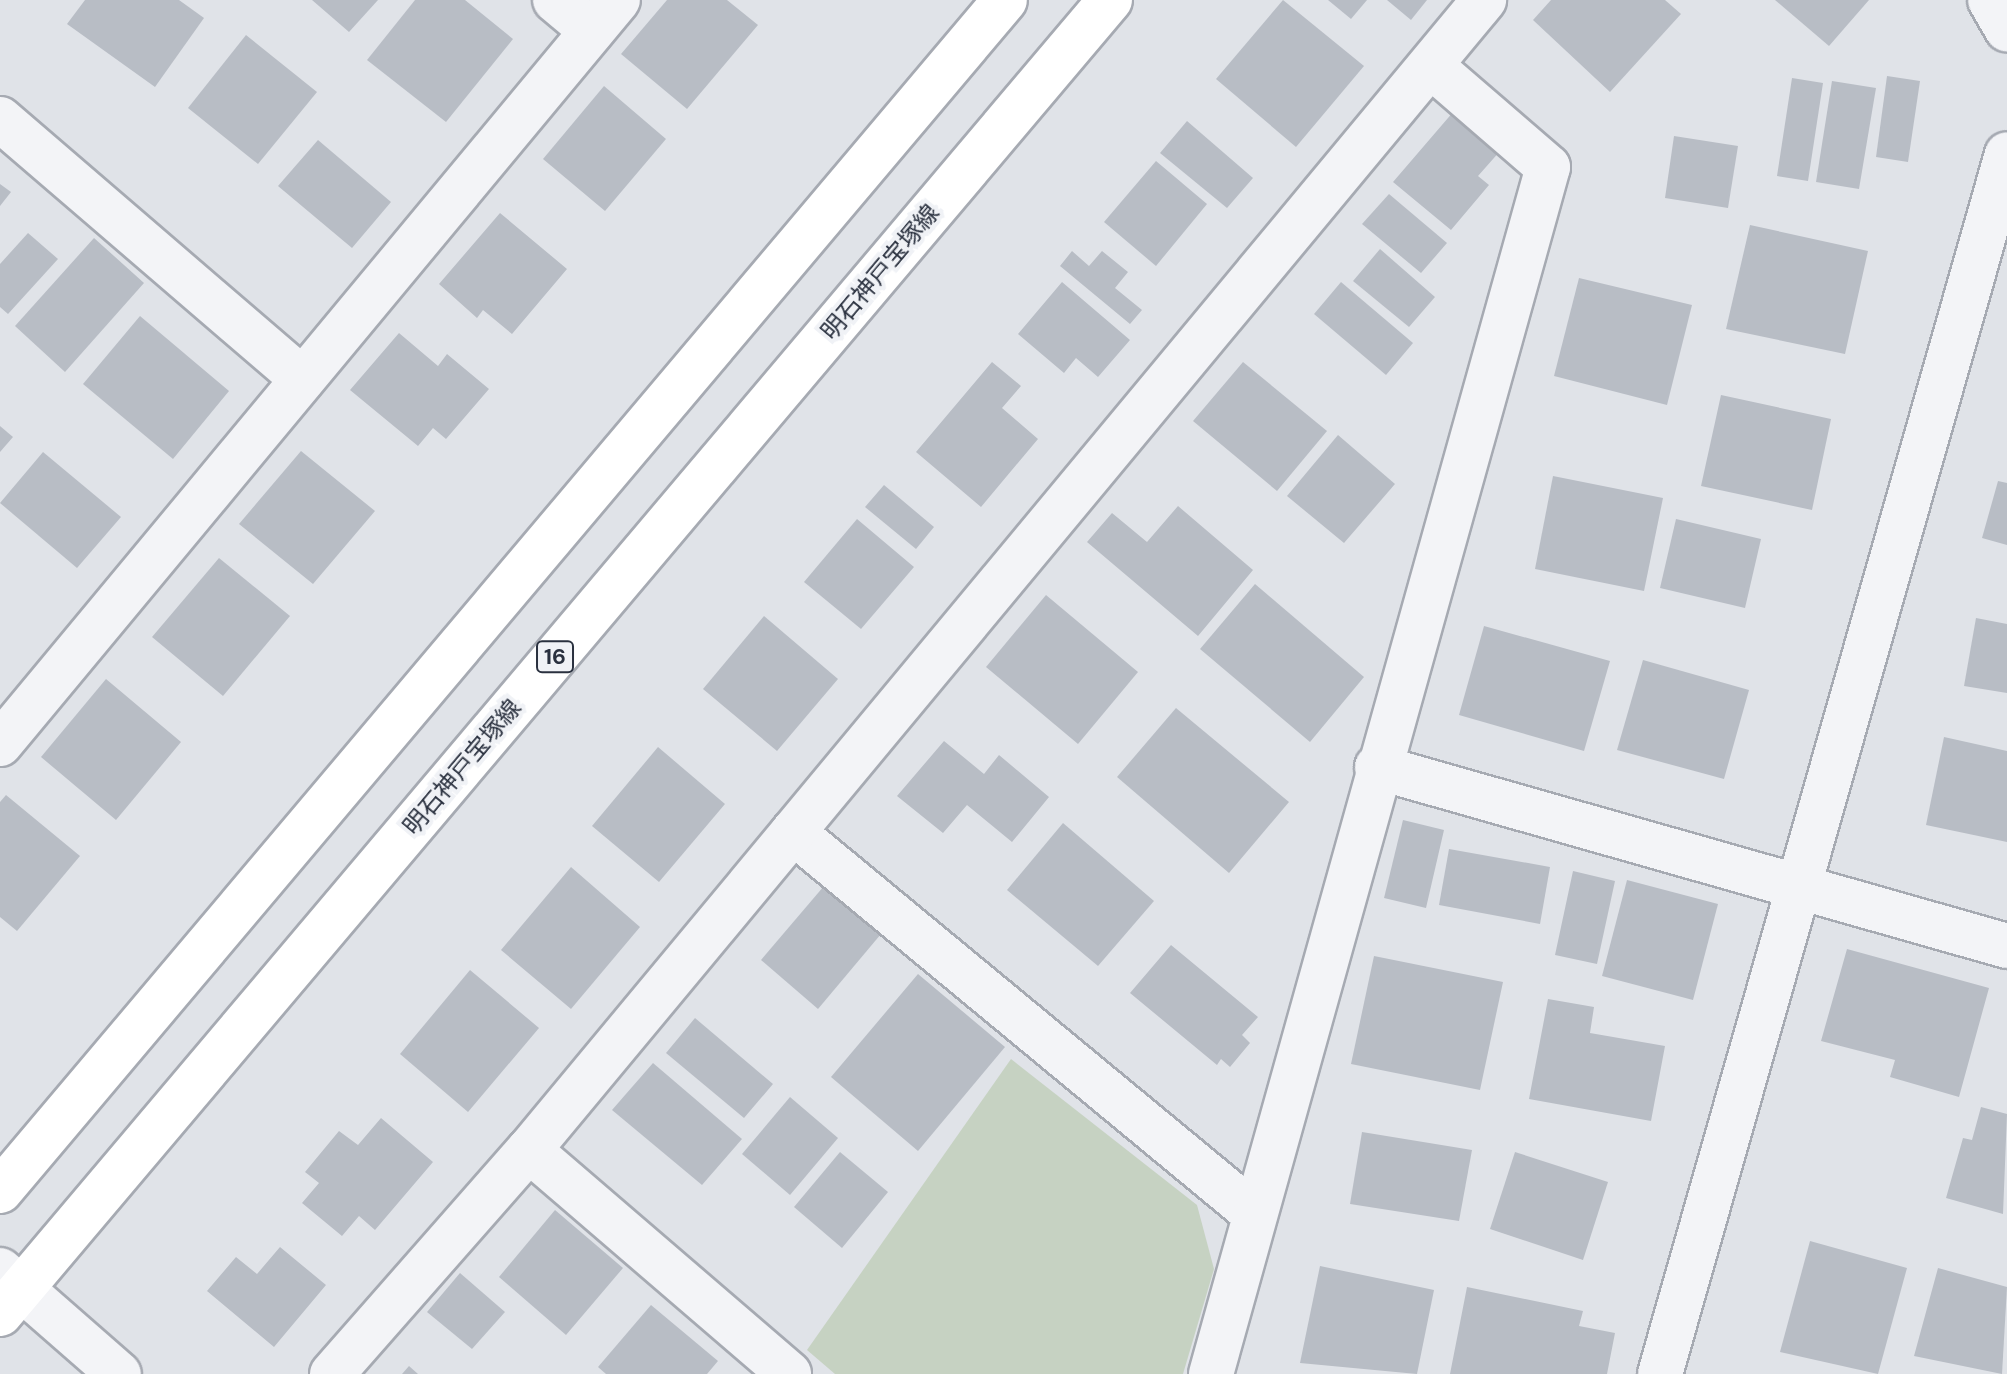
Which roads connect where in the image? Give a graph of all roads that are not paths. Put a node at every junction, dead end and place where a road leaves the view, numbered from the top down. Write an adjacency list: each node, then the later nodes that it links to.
1 (555, 0): 6 (street)
2 (1005, 0): 18 (main road)
3 (1110, 0): 20 (main road, 明石神戸宝塚線 / 16)
4 (1484, 0): 8 (street)
5 (1990, 0): 7 (street)
6 (605, 16): 11 (street)
7 (2007, 30)
8 (1431, 66): 13 (street); 14 (street)
9 (0, 119): 11 (street)
10 (2007, 154): 15 (street)
11 (302, 379): 12 (street)
12 (7, 720)
13 (1377, 767): 15 (street); 19 (street)
14 (793, 832): 17 (street); 19 (street)
15 (1795, 886): 16 (street); 25 (street)
16 (2007, 946)
17 (529, 1150): 22 (street); 23 (street)
18 (0, 1191)
19 (1255, 1214): 24 (street)
20 (7, 1291): 21 (street)
21 (119, 1374)
22 (332, 1374)
23 (789, 1374)
24 (1211, 1374)
25 (1660, 1374)

